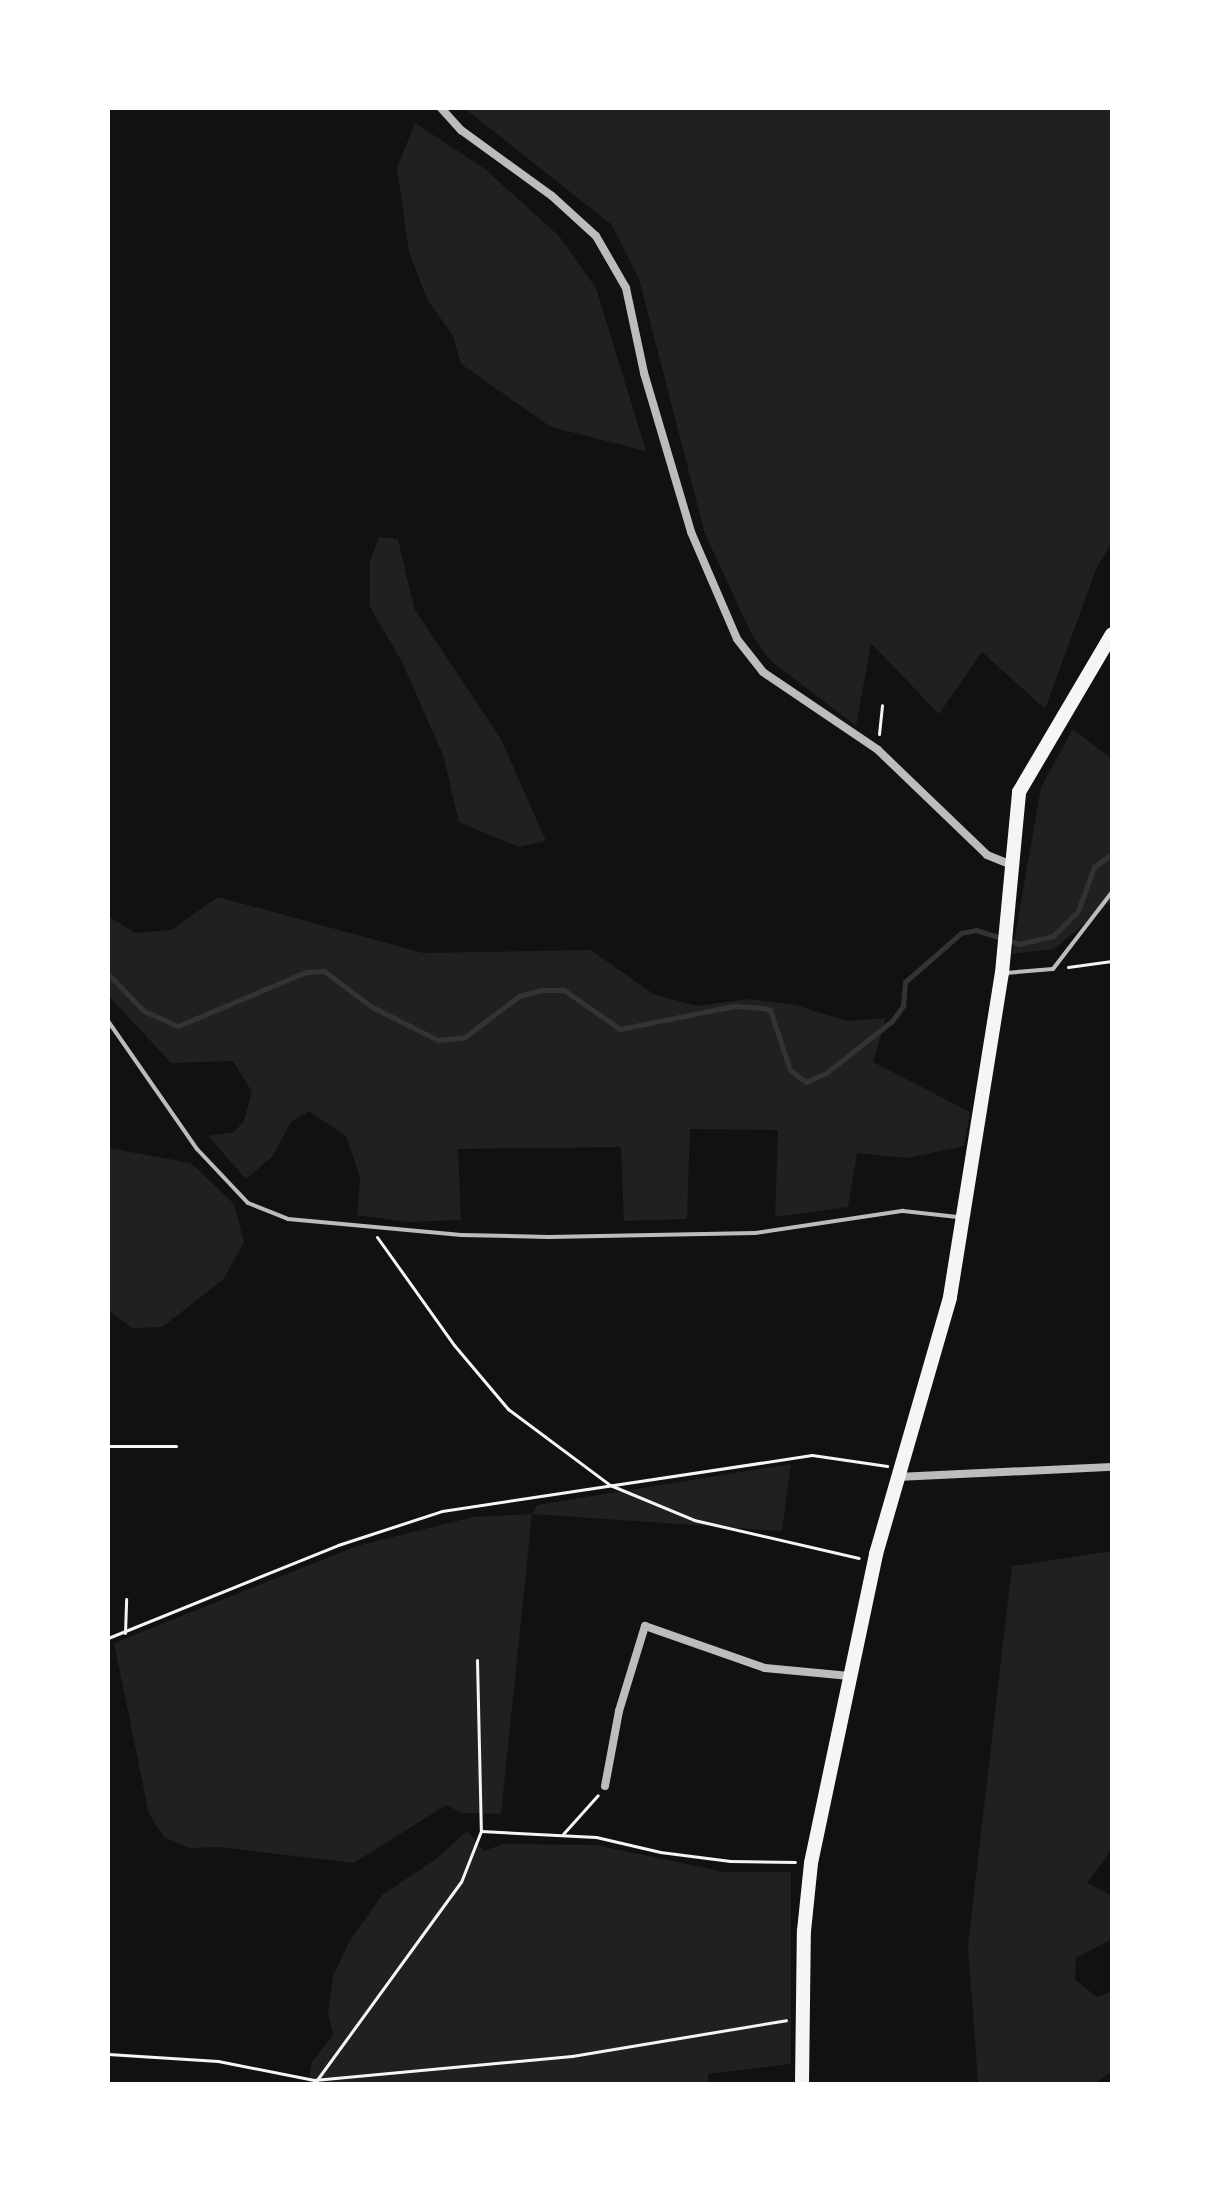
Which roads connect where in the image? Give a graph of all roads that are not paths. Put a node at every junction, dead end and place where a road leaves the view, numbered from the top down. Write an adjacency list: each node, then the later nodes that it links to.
1 (441, 108): 3 (street)
2 (1112, 634): 3 (main road)
3 (1009, 864): 5 (main road)
4 (1112, 892): 5 (lane)
5 (1002, 973): 7 (main road)
6 (108, 1021): 7 (lane)
7 (964, 1218): 9 (main road)
8 (1112, 1467): 9 (street)
9 (897, 1473): 10 (main road)
10 (850, 1676): 11 (street); 12 (main road)
11 (605, 1786)
12 (802, 2084)

